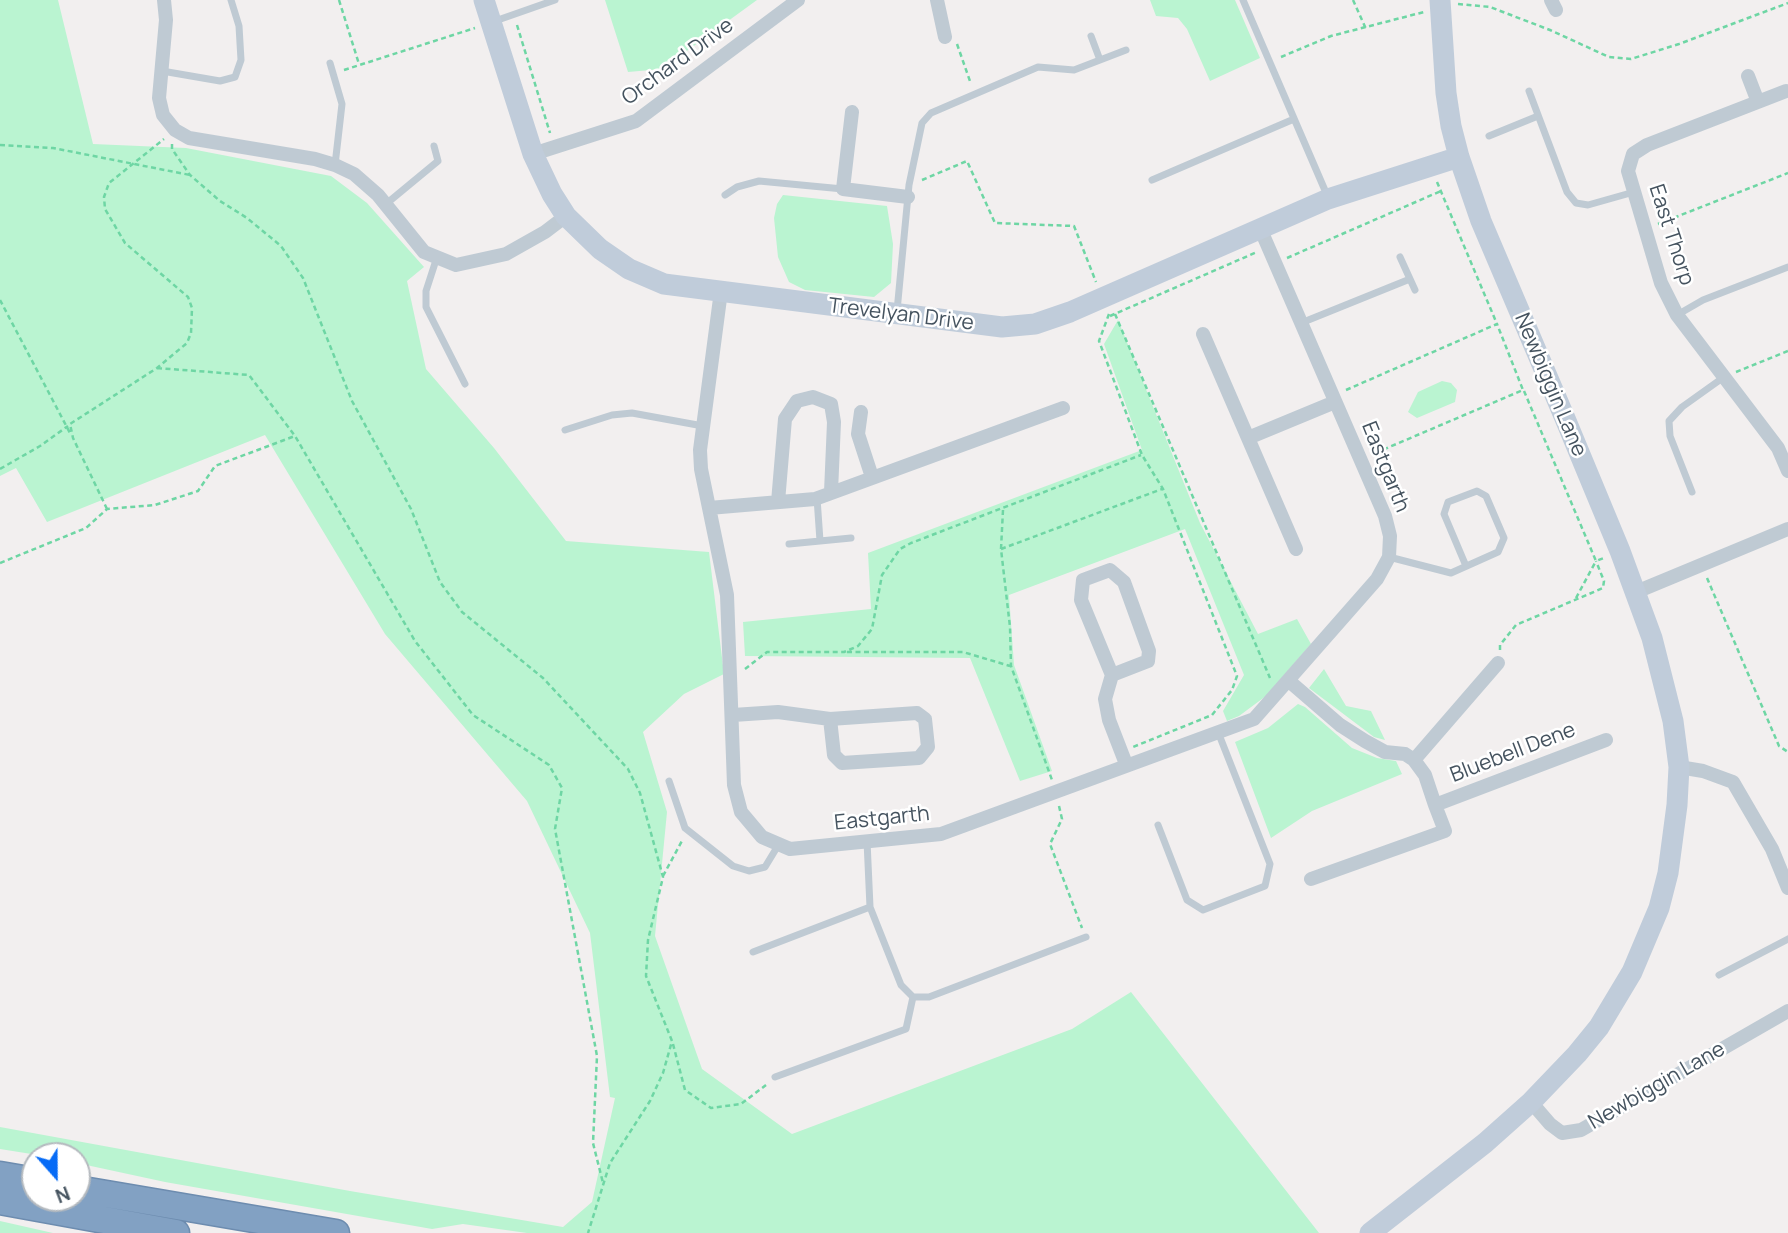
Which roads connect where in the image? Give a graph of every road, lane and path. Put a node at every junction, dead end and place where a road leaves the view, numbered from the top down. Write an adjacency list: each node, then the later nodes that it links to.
1 (164, 0): 22 (street)
2 (231, 0): 22 (lane)
3 (339, 0): 21 (path)
4 (484, 0): 13 (street, Trevelyan Drive)
5 (555, 0): 12 (lane)
6 (798, 0): 36 (street, Orchard Drive)
7 (937, 0): 15 (street)
8 (1242, 0): 19 (lane)
9 (1353, 0): 14 (path)
10 (1788, 3): 11 (path)
11 (1440, 4): 14 (path); 38 (street, Newbiggin Lane)
12 (514, 14): 13 (lane); 36 (path)
13 (491, 23): 21 (path); 37 (street, Trevelyan Drive)
14 (1366, 29): 19 (path)
15 (950, 36): 27 (path)
16 (1091, 36): 18 (lane)
17 (1126, 50): 18 (lane)
18 (1100, 60): 27 (lane)
19 (1269, 62): 31 (lane)
20 (330, 63): 23 (lane)
21 (360, 65): 23 (path)
22 (162, 71): 32 (street)
23 (333, 73): 40 (lane)
24 (1748, 76): 28 (street)
25 (1528, 91): 30 (lane)
26 (1786, 92): 28 (street, East Thorp)
27 (975, 94): 46 (lane)
28 (1758, 102): 47 (street, East Thorp)
29 (852, 112): 45 (street)
30 (1538, 116): 33 (lane); 47 (lane)
31 (1294, 119): 44 (lane); 49 (lane)
32 (175, 130): 39 (path); 40 (street); 43 (path)
33 (1489, 136)
34 (0, 145): 39 (path)
35 (435, 146): 50 (lane)
36 (554, 147): 37 (street, Orchard Drive)
37 (533, 154): 51 (street, Trevelyan Drive)
38 (1459, 157): 41 (street, Trevelyan Drive); 101 (street, Newbiggin Lane)
39 (134, 164): 43 (path); 68 (path)
40 (335, 165): 50 (street)
41 (1430, 166): 49 (street, Trevelyan Drive); 65 (path)
42 (1788, 173): 53 (path)
43 (190, 175): 131 (path)
44 (1152, 180)
45 (843, 189): 46 (street); 48 (lane)
46 (909, 191): 61 (path); 62 (lane)
47 (1634, 192): 53 (street, East Thorp)
48 (725, 195)
49 (1328, 199): 52 (street, Trevelyan Drive)
50 (386, 204): 54 (street)
51 (566, 216): 54 (street); 59 (street, Trevelyan Drive)
52 (1260, 228): 61 (street, Trevelyan Drive); 64 (street, Eastgarth)
53 (1644, 230): 63 (street, East Thorp)
54 (437, 257): 70 (lane)
55 (1400, 257): 57 (lane)
56 (1788, 267): 63 (lane)
57 (1410, 279): 58 (lane); 64 (lane)
58 (1415, 290)
59 (722, 291): 62 (street, Trevelyan Drive); 76 (street)
60 (0, 300): 75 (path)
61 (1108, 306): 62 (street, Trevelyan Drive); 81 (path); 115 (path)
62 (897, 315)
63 (1677, 315): 69 (street, East Thorp)
64 (1301, 324): 72 (street, Eastgarth)
65 (1497, 324): 71 (path); 72 (path)
66 (1203, 334): 79 (street)
67 (1788, 351): 69 (path)
68 (157, 368): 75 (path); 78 (path)
69 (1724, 377): 80 (street, East Thorp); 89 (lane)
70 (465, 384)
71 (1523, 390): 82 (path); 103 (path)
72 (1334, 399): 79 (street); 82 (street, Eastgarth)
73 (1063, 408): 87 (street)
74 (861, 412): 87 (street)
75 (68, 426): 84 (path); 93 (path)
76 (703, 426): 77 (lane); 92 (street)
77 (565, 430)
78 (295, 436): 93 (path); 146 (path)
79 (1248, 439): 100 (street)
80 (1783, 446): 86 (street, East Thorp)
81 (1142, 455): 88 (path); 94 (path)
82 (1360, 460): 102 (street, Eastgarth)
83 (0, 463): 84 (path)
84 (7, 465): 85 (path)
85 (0, 469)
86 (1788, 471)
87 (873, 477): 90 (street)
88 (1163, 489): 99 (path); 121 (path)
89 (1692, 492)
90 (824, 495): 91 (street); 91 (street); 97 (lane)
91 (778, 502): 92 (street)
92 (709, 508): 113 (street)
93 (107, 509): 104 (path)
94 (1003, 509): 99 (path); 109 (path)
95 (1788, 529): 105 (street)
96 (852, 538): 97 (lane)
97 (820, 541): 98 (lane)
98 (789, 544)
99 (1001, 549): 111 (path)
100 (1296, 549)
101 (1620, 551): 103 (path); 107 (street, Newbiggin Lane)
102 (1389, 557): 106 (lane); 114 (street, Eastgarth)
103 (1596, 561): 108 (path); 108 (path)
104 (0, 564)
105 (1701, 565): 107 (street); 120 (path)
106 (1466, 566): 106 (lane)
107 (1636, 592): 123 (street, Newbiggin Lane)
108 (1574, 600): 110 (path)
109 (844, 652): 111 (path); 113 (path)
110 (1498, 663): 122 (street)
111 (1011, 666): 125 (path)
112 (1112, 676): 112 (street); 121 (street)
113 (731, 680): 116 (street)
114 (1289, 681): 115 (street, Eastgarth); 122 (street)
115 (1277, 694): 118 (street, Eastgarth)
116 (733, 715): 117 (street); 130 (street)
117 (830, 719): 117 (street)
118 (1218, 732): 121 (street, Eastgarth); 127 (lane)
119 (1606, 740): 126 (street, Bluebell Dene)
120 (1788, 752)
121 (1123, 758): 125 (street, Eastgarth)
122 (1414, 760): 126 (street)
123 (1679, 767): 133 (street); 143 (street, Newbiggin Lane)
124 (669, 781): 128 (lane)
125 (1056, 791): 129 (street, Eastgarth); 135 (path)
126 (1435, 805): 132 (street, Bluebell Dene)
127 (1158, 825)
128 (688, 830): 130 (lane); 131 (path)
129 (867, 841): 130 (street, Eastgarth); 134 (lane)
130 (779, 844)
131 (663, 877): 141 (path)
132 (1311, 879)
133 (1788, 888)
134 (870, 907): 137 (lane); 139 (lane)
135 (1086, 937): 139 (lane)
136 (1788, 939): 138 (lane)
137 (753, 952)
138 (1719, 975)
139 (913, 998): 142 (lane)
140 (1788, 1010): 143 (street, Newbiggin Lane)
141 (672, 1041): 142 (path); 146 (path)
142 (775, 1077)
143 (1531, 1101): 152 (street, Newbiggin Lane)
144 (0, 1175): 145 (highway)
145 (21, 1179)
146 (604, 1186): 151 (path)
147 (91, 1191): 150 (highway)
148 (0, 1201): 149 (highway)
149 (176, 1233)
150 (335, 1233)
151 (588, 1233)
152 (1370, 1233)

